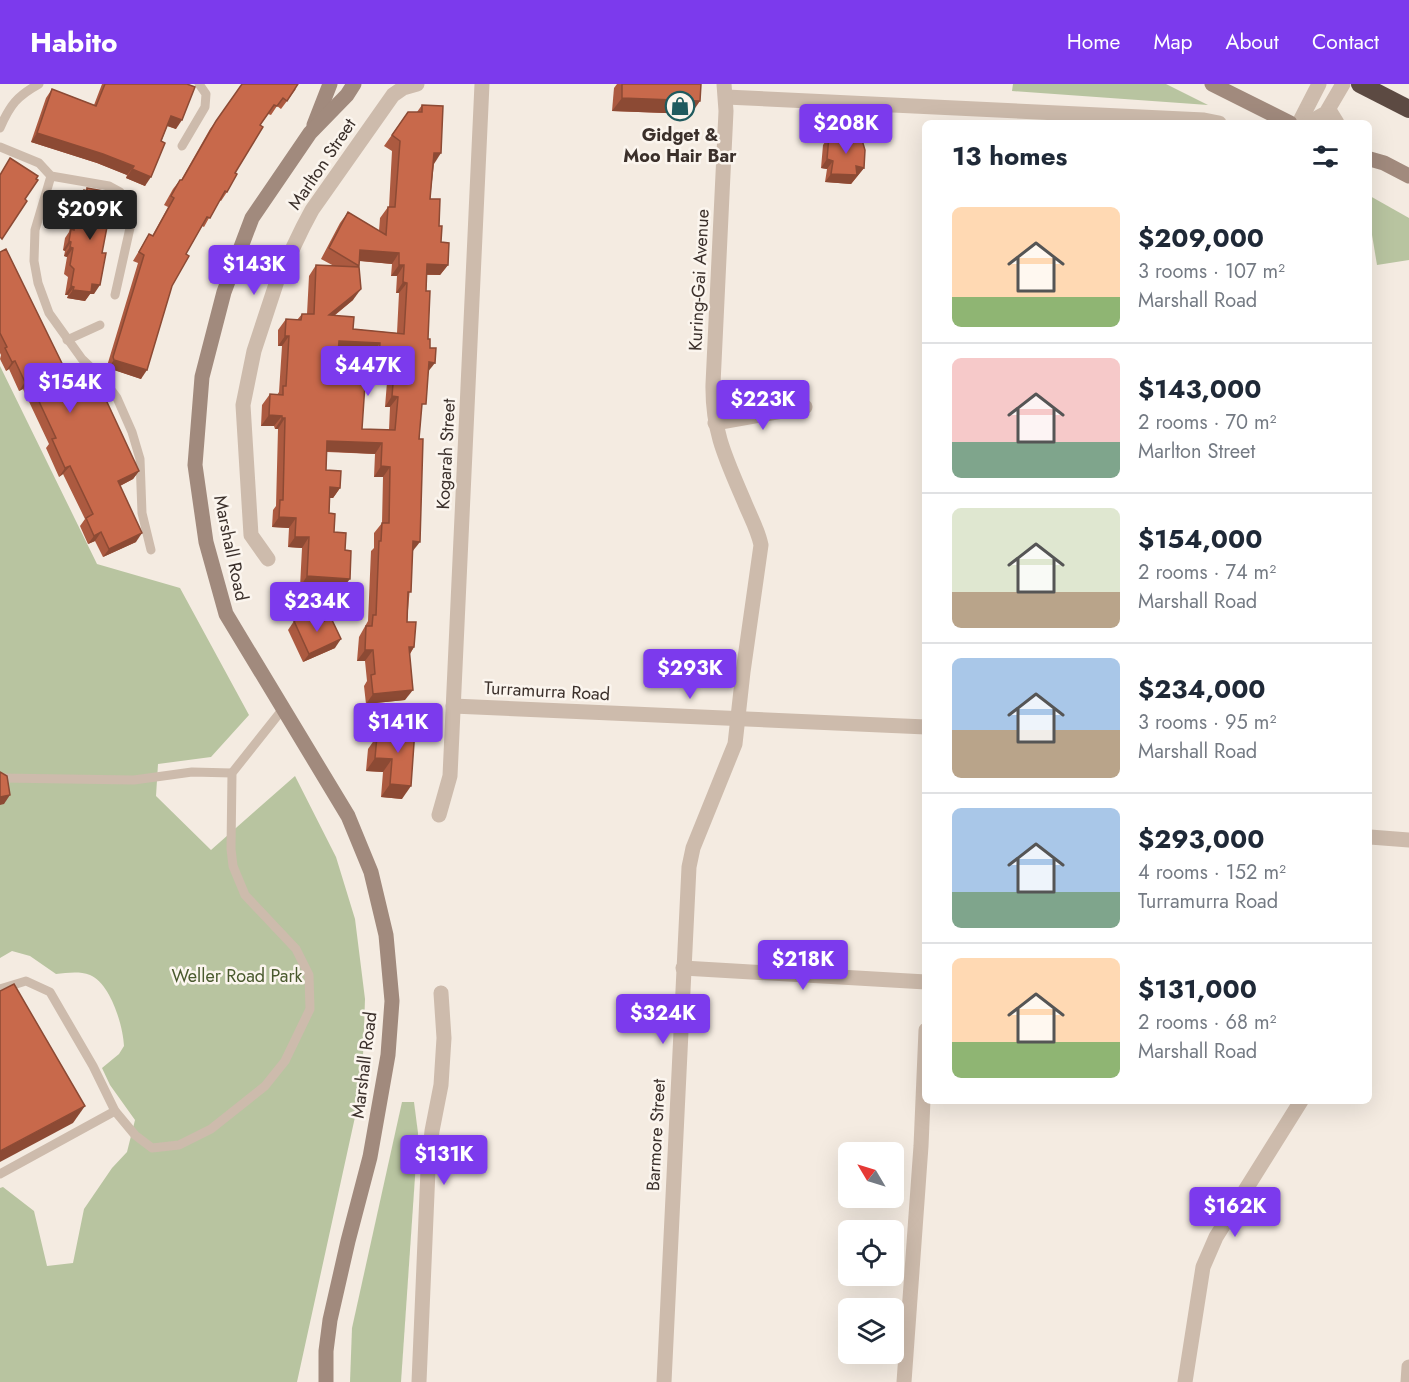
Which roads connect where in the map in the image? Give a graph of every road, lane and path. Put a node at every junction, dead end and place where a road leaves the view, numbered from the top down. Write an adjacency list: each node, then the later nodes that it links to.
1 (39, 84): 20 (lane)
2 (199, 84): 22 (lane)
3 (330, 84): 21 (main road, Marshall Road)
4 (354, 84): 21 (main road, Marshall Road)
5 (417, 84): 33 (street, Marlton Street)
6 (468, 84): 11 (street, Kogarah Street)
7 (1212, 84): 17 (main road)
8 (1319, 84): 18 (street)
9 (1343, 84): 15 (street)
10 (1360, 84): 13 (highway)
11 (482, 89): 34 (street, Kogarah Street)
12 (725, 90): 14 (street); 31 (street, Kuring-Gai Avenue)
13 (1409, 109)
14 (985, 116): 16 (street)
15 (1333, 116): 19 (street)
16 (1204, 120)
17 (1284, 120)
18 (1301, 120)
19 (1314, 120)
20 (0, 128)
21 (310, 133): 35 (main road, Marshall Road)
22 (182, 146)
23 (0, 147): 25 (lane)
24 (1377, 161): 26 (main road)
25 (51, 176): 27 (lane); 29 (lane)
26 (1409, 176)
27 (115, 295)
28 (100, 325): 29 (lane)
29 (68, 339): 32 (lane)
30 (805, 407): 31 (street)
31 (715, 423): 36 (street, Kuring-Gai Avenue)
32 (151, 550)
33 (268, 559)
34 (453, 706): 36 (street, Turramurra Road); 40 (street, Kogarah Street)
35 (282, 710): 38 (lane); 52 (main road, Marshall Road)
36 (738, 719): 37 (street, Turramurra Road); 43 (street, Barmore Street)
37 (922, 727)
38 (232, 773): 39 (lane); 49 (lane)
39 (0, 778)
40 (439, 815)
41 (1372, 837): 42 (street)
42 (1409, 840)
43 (683, 968): 44 (street); 54 (street, Barmore Street)
44 (922, 982)
45 (0, 989): 49 (lane)
46 (441, 993): 53 (street)
47 (923, 1104): 55 (street)
48 (1298, 1104): 56 (street)
49 (115, 1111): 50 (lane)
50 (0, 1173)
51 (1409, 1366): 57 (street)
52 (326, 1382)
53 (419, 1382)
54 (664, 1382)
55 (903, 1382)
56 (1185, 1382)
57 (1408, 1382)

